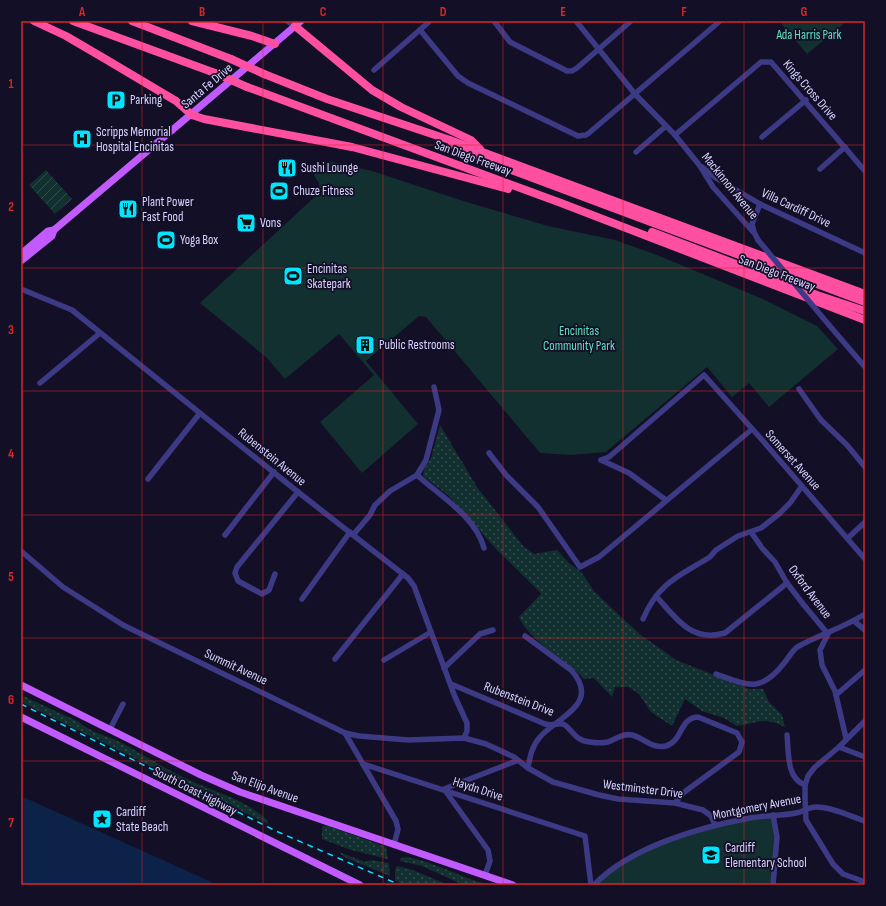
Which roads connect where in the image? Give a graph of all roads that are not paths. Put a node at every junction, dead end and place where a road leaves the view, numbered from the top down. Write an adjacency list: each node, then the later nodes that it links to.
1 (34, 21): 18 (highway)
2 (73, 21): 26 (highway, San Diego Freeway, bridge)
3 (132, 21): 22 (highway, San Diego Freeway, bridge)
4 (192, 21): 13 (highway)
5 (287, 21): 11 (street)
6 (430, 21): 12 (street)
7 (494, 21): 14 (street)
8 (576, 21): 14 (street, Mackinnon Avenue)
9 (631, 21): 14 (street)
10 (720, 21): 16 (street)
11 (298, 24): 13 (main road, Santa Fe Drive); 24 (highway)
12 (420, 30): 15 (street); 16 (street)
13 (275, 44): 18 (main road, Santa Fe Drive)
14 (598, 48): 16 (street, Mackinnon Avenue)
15 (374, 70)
16 (635, 94): 19 (street, Mackinnon Avenue)
17 (806, 100): 20 (street, Kings Cross Drive); 21 (street); 23 (street, Kings Cross Drive)
18 (192, 115): 30 (highway); 32 (main road, Santa Fe Drive)
19 (666, 126): 20 (street, Mackinnon Avenue); 25 (street)
20 (675, 136): 27 (street, Mackinnon Avenue)
21 (762, 137)
22 (450, 140): 24 (highway, San Diego Freeway); 39 (highway)
23 (845, 147): 28 (street); 29 (street, Kings Cross Drive)
24 (484, 152): 38 (highway, San Diego Freeway)
25 (636, 152)
26 (444, 160): 30 (highway, San Diego Freeway); 40 (highway)
27 (700, 166): 31 (street, Villa Cardiff Drive); 33 (street, Mackinnon Avenue)
28 (820, 169)
29 (865, 171)
30 (561, 203): 41 (highway, San Diego Freeway)
31 (760, 204): 33 (street); 34 (street, Villa Cardiff Drive)
32 (54, 230): 35 (main road, Santa Fe Drive); 36 (main road, Santa Fe Drive)
33 (755, 234): 43 (street, Mackinnon Avenue, bridge)
34 (865, 253)
35 (21, 254)
36 (21, 261)
37 (21, 287): 42 (street, Rubenstein Avenue)
38 (865, 294)
39 (865, 302)
40 (865, 311)
41 (865, 320)
42 (100, 333): 44 (street); 47 (street, Rubenstein Avenue)
43 (865, 367)
44 (40, 383)
45 (434, 387): 52 (street)
46 (798, 389): 50 (street)
47 (200, 413): 51 (street, Rubenstein Avenue); 53 (street)
48 (751, 430): 54 (street, Somerset Avenue); 56 (street); 56 (street, Somerset Avenue)
49 (489, 453): 56 (street)
50 (865, 466)
51 (274, 472): 55 (street, Rubenstein Avenue); 60 (street)
52 (417, 476): 59 (street); 62 (street)
53 (148, 479)
54 (802, 486): 58 (street); 61 (street, Somerset Avenue)
55 (298, 492): 59 (street, Rubenstein Avenue); 65 (street)
56 (666, 500)
57 (865, 522): 61 (street)
58 (750, 532): 67 (street, Oxford Avenue); 68 (street)
59 (351, 534): 66 (street, Rubenstein Avenue); 69 (street)
60 (225, 535)
61 (848, 538): 64 (street, Somerset Avenue)
62 (484, 548)
63 (21, 550): 91 (street, Summit Avenue)
64 (865, 559)
65 (275, 574)
66 (403, 574): 75 (street, Rubenstein Avenue); 78 (street)
67 (787, 583): 68 (street); 76 (street, Oxford Avenue)
68 (656, 596): 71 (street)
69 (302, 599)
70 (865, 614): 72 (street)
71 (643, 619)
72 (854, 621): 74 (street); 76 (street)
73 (493, 630): 80 (street)
74 (865, 630)
75 (431, 632): 79 (street); 80 (street, Rubenstein Avenue)
76 (828, 634): 82 (street); 85 (street, Oxford Avenue)
77 (525, 636): 89 (street)
78 (335, 660)
79 (384, 660)
80 (444, 668): 83 (street, Rubenstein Avenue)
81 (865, 670): 85 (street)
82 (716, 674)
83 (451, 684): 89 (street, Rubenstein Drive); 93 (street)
84 (21, 685): 90 (main road, San Elijo Avenue)
85 (836, 695): 94 (street, Oxford Avenue)
86 (123, 704): 90 (street)
87 (21, 717): 110 (main road, South Coast Highway)
88 (865, 721): 94 (street)
89 (553, 726): 99 (street); 102 (street, Rubenstein Drive)
90 (110, 730): 107 (main road, San Elijo Avenue)
91 (345, 733): 93 (street, Summit Avenue); 98 (street)
92 (787, 735): 100 (street)
93 (464, 738): 97 (street, Westminster Drive)
94 (846, 738): 95 (street)
95 (839, 747): 96 (street); 100 (street)
96 (865, 757)
97 (516, 761): 99 (street, Westminster Drive); 101 (street)
98 (363, 764): 101 (street, Haydn Drive); 107 (street)
99 (528, 768): 102 (street, Westminster Drive)
100 (805, 785): 103 (street)
101 (444, 790): 108 (street); 112 (street, Haydn Drive)
102 (675, 803): 106 (street, Westminster Drive)
103 (805, 808): 104 (street, Montgomery Avenue); 105 (street, Montgomery Avenue); 109 (street)
104 (773, 815): 106 (street, Montgomery Avenue); 113 (street)
105 (865, 821)
106 (715, 825): 112 (street, Montgomery Avenue)
107 (394, 845): 108 (main road, San Elijo Avenue)
108 (485, 875): 111 (main road, San Elijo Avenue)
109 (865, 882)
110 (360, 885)
111 (513, 885)
112 (592, 885)
113 (773, 885)

